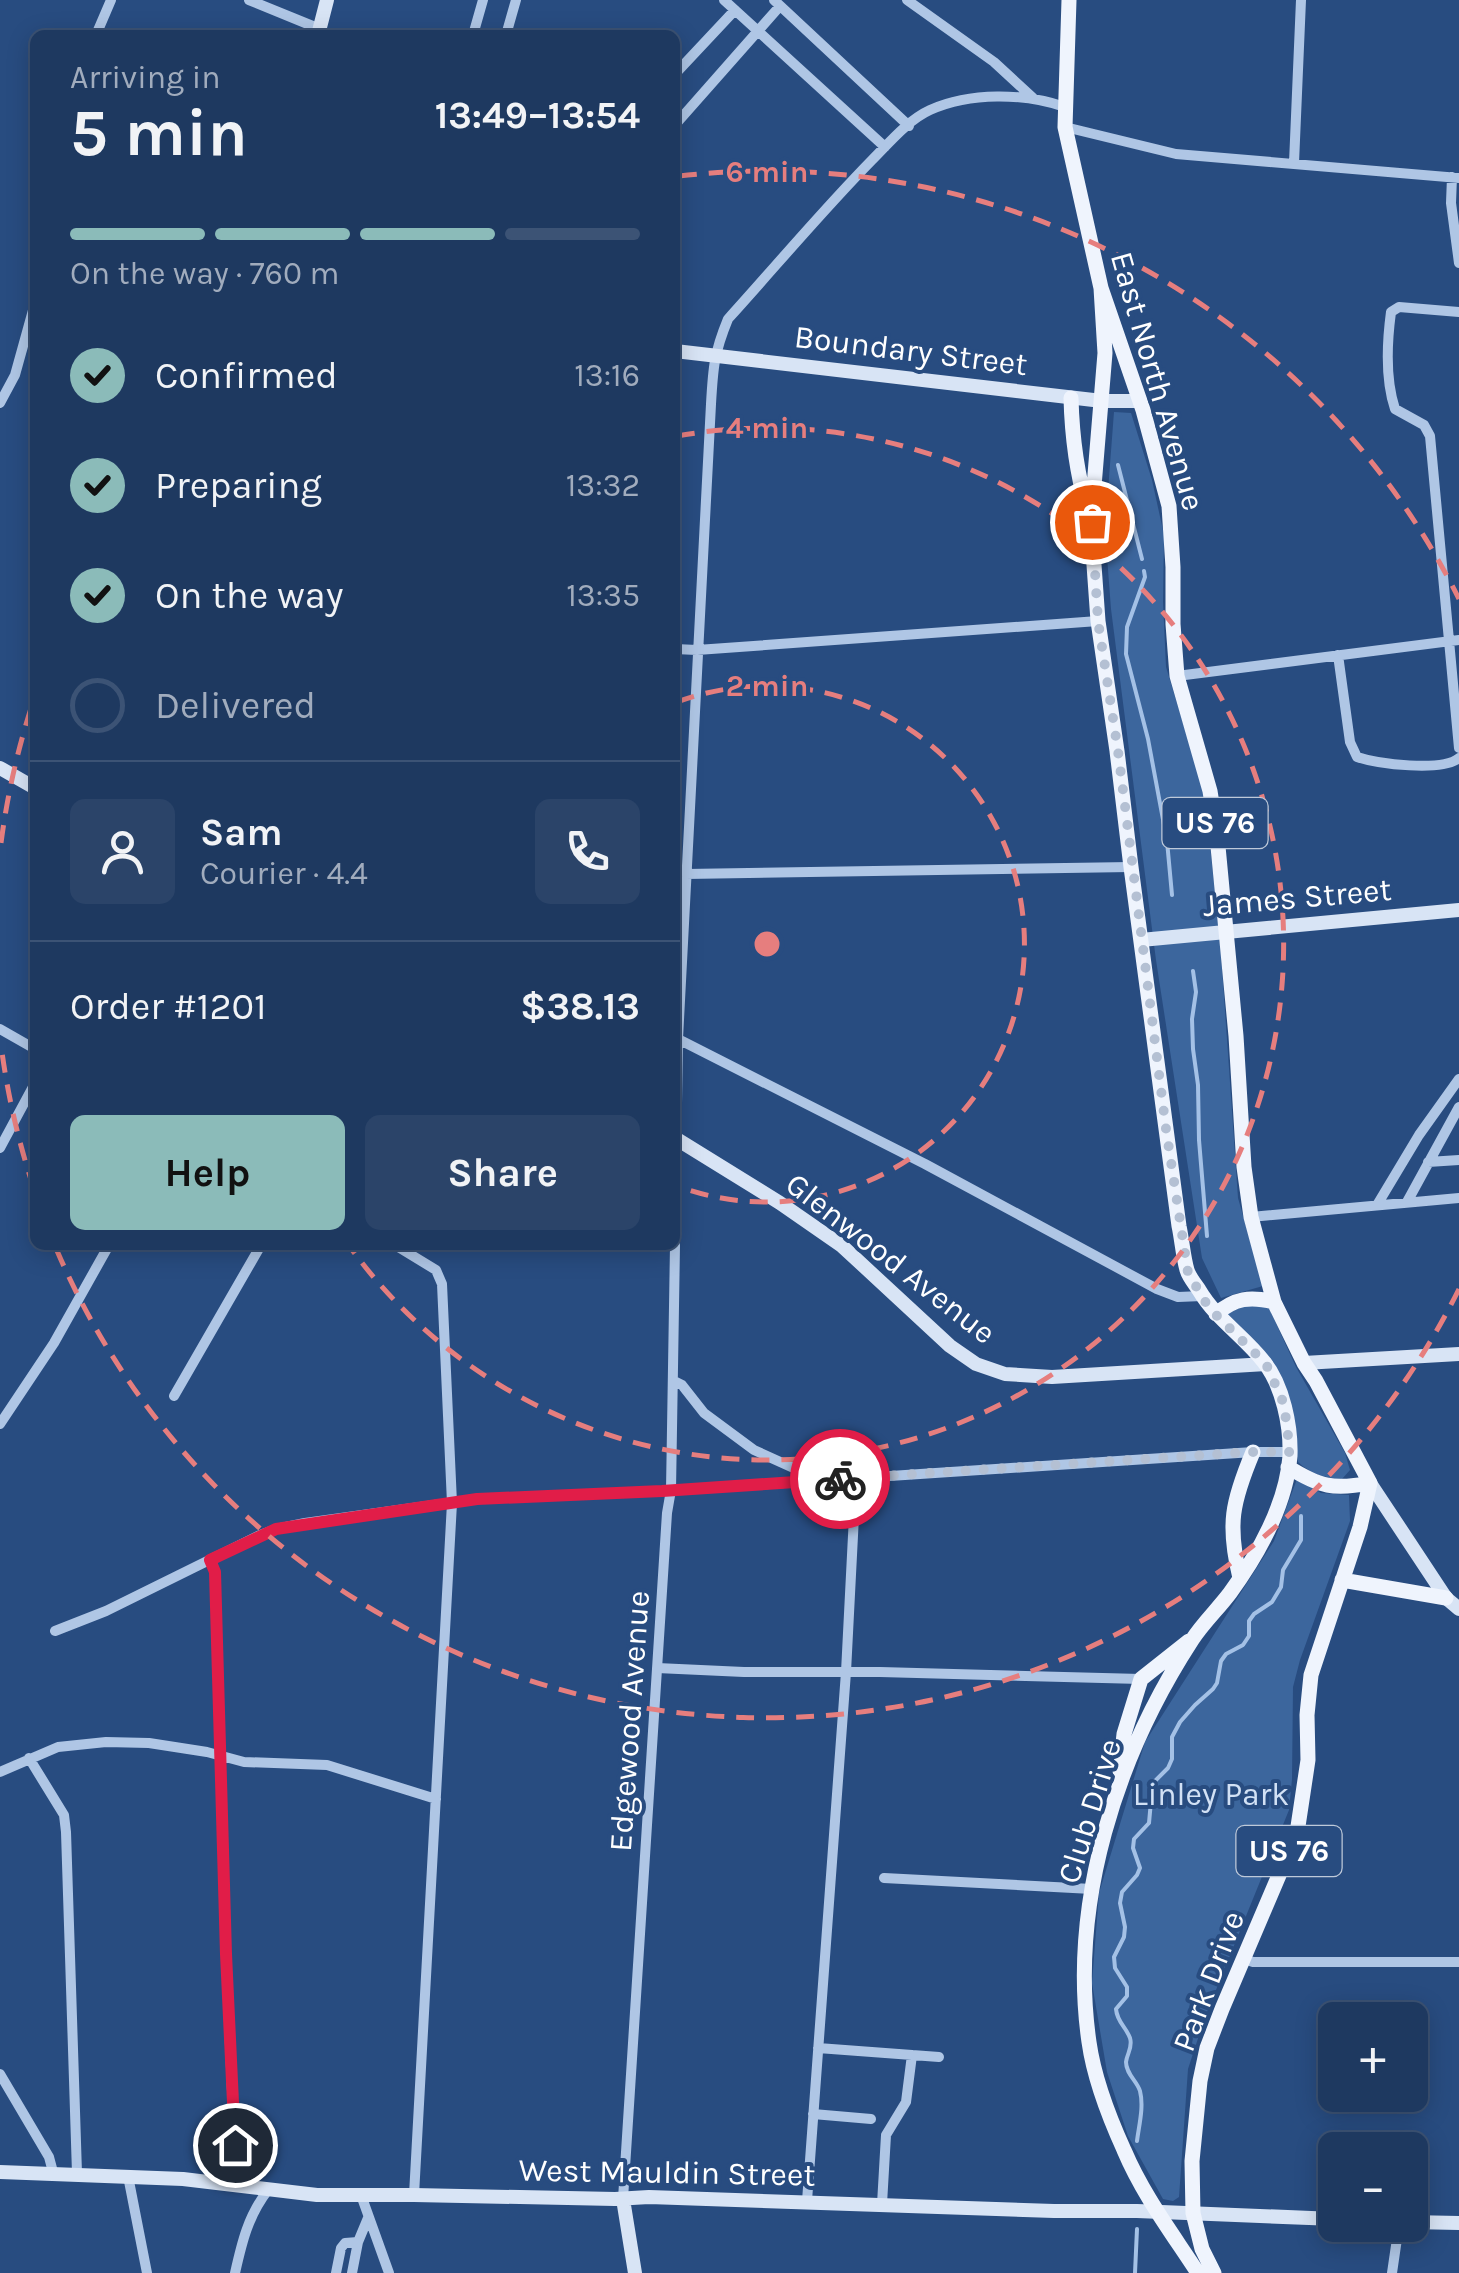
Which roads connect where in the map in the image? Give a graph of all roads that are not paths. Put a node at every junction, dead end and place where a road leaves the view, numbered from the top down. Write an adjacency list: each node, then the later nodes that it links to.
1 (111, 0): 12 (street)
2 (249, 0): 13 (street)
3 (327, 0): 14 (street)
4 (483, 0): 15 (street)
5 (516, 0): 16 (street)
6 (724, 0): 11 (street)
7 (907, 0): 19 (street)
8 (1069, 0): 20 (main road, East North Avenue / US 76)
9 (1301, 0): 25 (street)
10 (777, 3): 17 (street); 22 (street)
11 (735, 10): 17 (street); 18 (street)
12 (98, 30)
13 (315, 30)
14 (320, 30)
15 (474, 30)
16 (507, 30)
17 (758, 31): 21 (street); 24 (street)
18 (680, 69)
19 (1034, 99): 20 (street); 22 (street)
20 (1065, 107): 23 (main road, East North Avenue / US 76)
21 (680, 120)
22 (909, 126): 24 (street)
23 (1065, 128): 25 (street); 28 (main road, East North Avenue / US 76)
24 (885, 148): 32 (street)
25 (1294, 164): 26 (street)
26 (1456, 178): 27 (street)
27 (1459, 263)
28 (1100, 288): 34 (main road, East North Avenue / US 76); 35 (main road, US 76)
29 (1459, 312): 39 (street)
30 (30, 320): 36 (street)
31 (680, 351): 32 (street, Boundary Street)
32 (714, 354): 33 (street, Boundary Street); 41 (street)
33 (1071, 398): 35 (street, Boundary Street); 37 (main road)
34 (1140, 400): 35 (street, Boundary Street); 43 (main road, East North Avenue / US 76)
35 (1102, 401): 37 (main road, US 76)
36 (0, 403)
37 (1092, 522): 38 (main road, US 76)
38 (1098, 621): 41 (street); 48 (main road, US 76)
39 (1454, 640): 42 (street); 44 (street)
40 (680, 649): 41 (street)
41 (697, 650): 49 (street)
42 (1338, 655): 43 (street); 45 (street)
43 (1177, 676): 51 (main road, East North Avenue / US 76)
44 (1459, 748)
45 (1459, 758)
46 (0, 768): 47 (street)
47 (30, 785)
48 (1131, 868): 49 (street); 52 (main road, US 76)
49 (686, 874): 53 (street)
50 (1459, 910): 51 (street, James Street)
51 (1224, 932): 52 (street, James Street); 67 (main road, East North Avenue / US 76)
52 (1141, 940): 72 (main road, US 76)
53 (680, 998)
54 (0, 1029): 56 (street)
55 (680, 1040): 72 (street)
56 (30, 1046)
57 (1459, 1079): 66 (street)
58 (30, 1091): 61 (street)
59 (1459, 1108): 63 (street)
60 (680, 1141): 77 (street, Glenwood Avenue)
61 (0, 1148)
62 (1459, 1160): 63 (street)
63 (1428, 1162): 65 (street)
64 (1459, 1198): 65 (street)
65 (1406, 1202): 66 (street)
66 (1376, 1205): 67 (street)
67 (1251, 1217): 73 (main road, East North Avenue / US 76)
68 (106, 1250): 80 (street)
69 (259, 1250): 79 (street)
70 (403, 1250): 87 (street)
71 (675, 1250): 78 (street, Edgewood Avenue)
72 (1202, 1296): 74 (main road, US 76)
73 (1274, 1302): 74 (main road); 76 (main road, East North Avenue / US 76)
74 (1216, 1314): 77 (main road, US 76)
75 (1459, 1354): 76 (street)
76 (1304, 1362): 85 (main road, US 76)
77 (1266, 1364): 82 (main road, US 76)
78 (674, 1381): 84 (street); 86 (street, Edgewood Avenue)
79 (174, 1396)
80 (0, 1424)
81 (1252, 1452): 82 (street); 83 (street); 89 (main road)
82 (1289, 1460): 85 (main road); 89 (main road, Club Drive / US 76)
83 (856, 1478): 84 (street); 95 (street)
84 (822, 1480): 86 (street)
85 (1370, 1483): 90 (main road, Park Drive / US 76); 91 (street)
86 (671, 1490): 87 (street); 94 (street, Edgewood Avenue)
87 (452, 1503): 88 (street); 101 (street)
88 (210, 1560): 92 (street); 97 (street)
89 (1240, 1578): 93 (main road, Club Drive / US 76)
90 (1342, 1580): 91 (main road); 104 (main road, Park Drive / US 76)
91 (1453, 1604)
92 (55, 1631)
93 (1192, 1638): 96 (main road); 100 (main road, Club Drive / US 76)
94 (657, 1668): 95 (street); 120 (street, Edgewood Avenue)
95 (846, 1672): 96 (street); 106 (street)
96 (1140, 1678): 100 (main road)
97 (222, 1757): 98 (street); 101 (street); 116 (street)
98 (29, 1758): 99 (street); 114 (street)
99 (0, 1772)
100 (1118, 1788): 103 (main road, Club Drive / US 76)
101 (436, 1799): 118 (street)
102 (884, 1878): 103 (street)
103 (1092, 1889): 123 (main road, Club Drive / US 76)
104 (1244, 1958): 105 (street); 124 (main road, Park Drive / US 76)
105 (1459, 1962)
106 (818, 2048): 107 (street); 110 (street)
107 (912, 2055): 108 (street); 122 (street)
108 (939, 2057)
109 (0, 2074): 113 (street)
110 (813, 2114): 111 (street); 121 (street)
111 (871, 2120)
112 (0, 2172): 113 (street, West Mauldin Street)
113 (53, 2172): 114 (street, West Mauldin Street)
114 (77, 2173): 115 (street, West Mauldin Street)
115 (128, 2176): 116 (street, West Mauldin Street); 131 (street)
116 (236, 2184): 117 (street, West Mauldin Street)
117 (268, 2190): 119 (street, West Mauldin Street); 132 (street)
118 (414, 2194): 119 (street, West Mauldin Street); 120 (street, West Mauldin Street)
119 (361, 2195): 125 (street)
120 (622, 2199): 121 (street, West Mauldin Street); 136 (street)
121 (807, 2201): 122 (street, West Mauldin Street)
122 (882, 2204): 123 (street, West Mauldin Street)
123 (1156, 2212): 124 (street, West Mauldin Street); 137 (main road, US 76)
124 (1193, 2214): 126 (street, West Mauldin Street); 138 (main road, US 76)
125 (368, 2218): 129 (street); 135 (street)
126 (1318, 2218)
127 (1428, 2222): 128 (street)
128 (1459, 2223)
129 (358, 2242): 133 (street); 134 (street)
130 (1397, 2242): 139 (street)
131 (147, 2273)
132 (235, 2273)
133 (336, 2273)
134 (352, 2273)
135 (389, 2273)
136 (635, 2273)
137 (1198, 2273)
138 (1214, 2273)
139 (1392, 2273)

